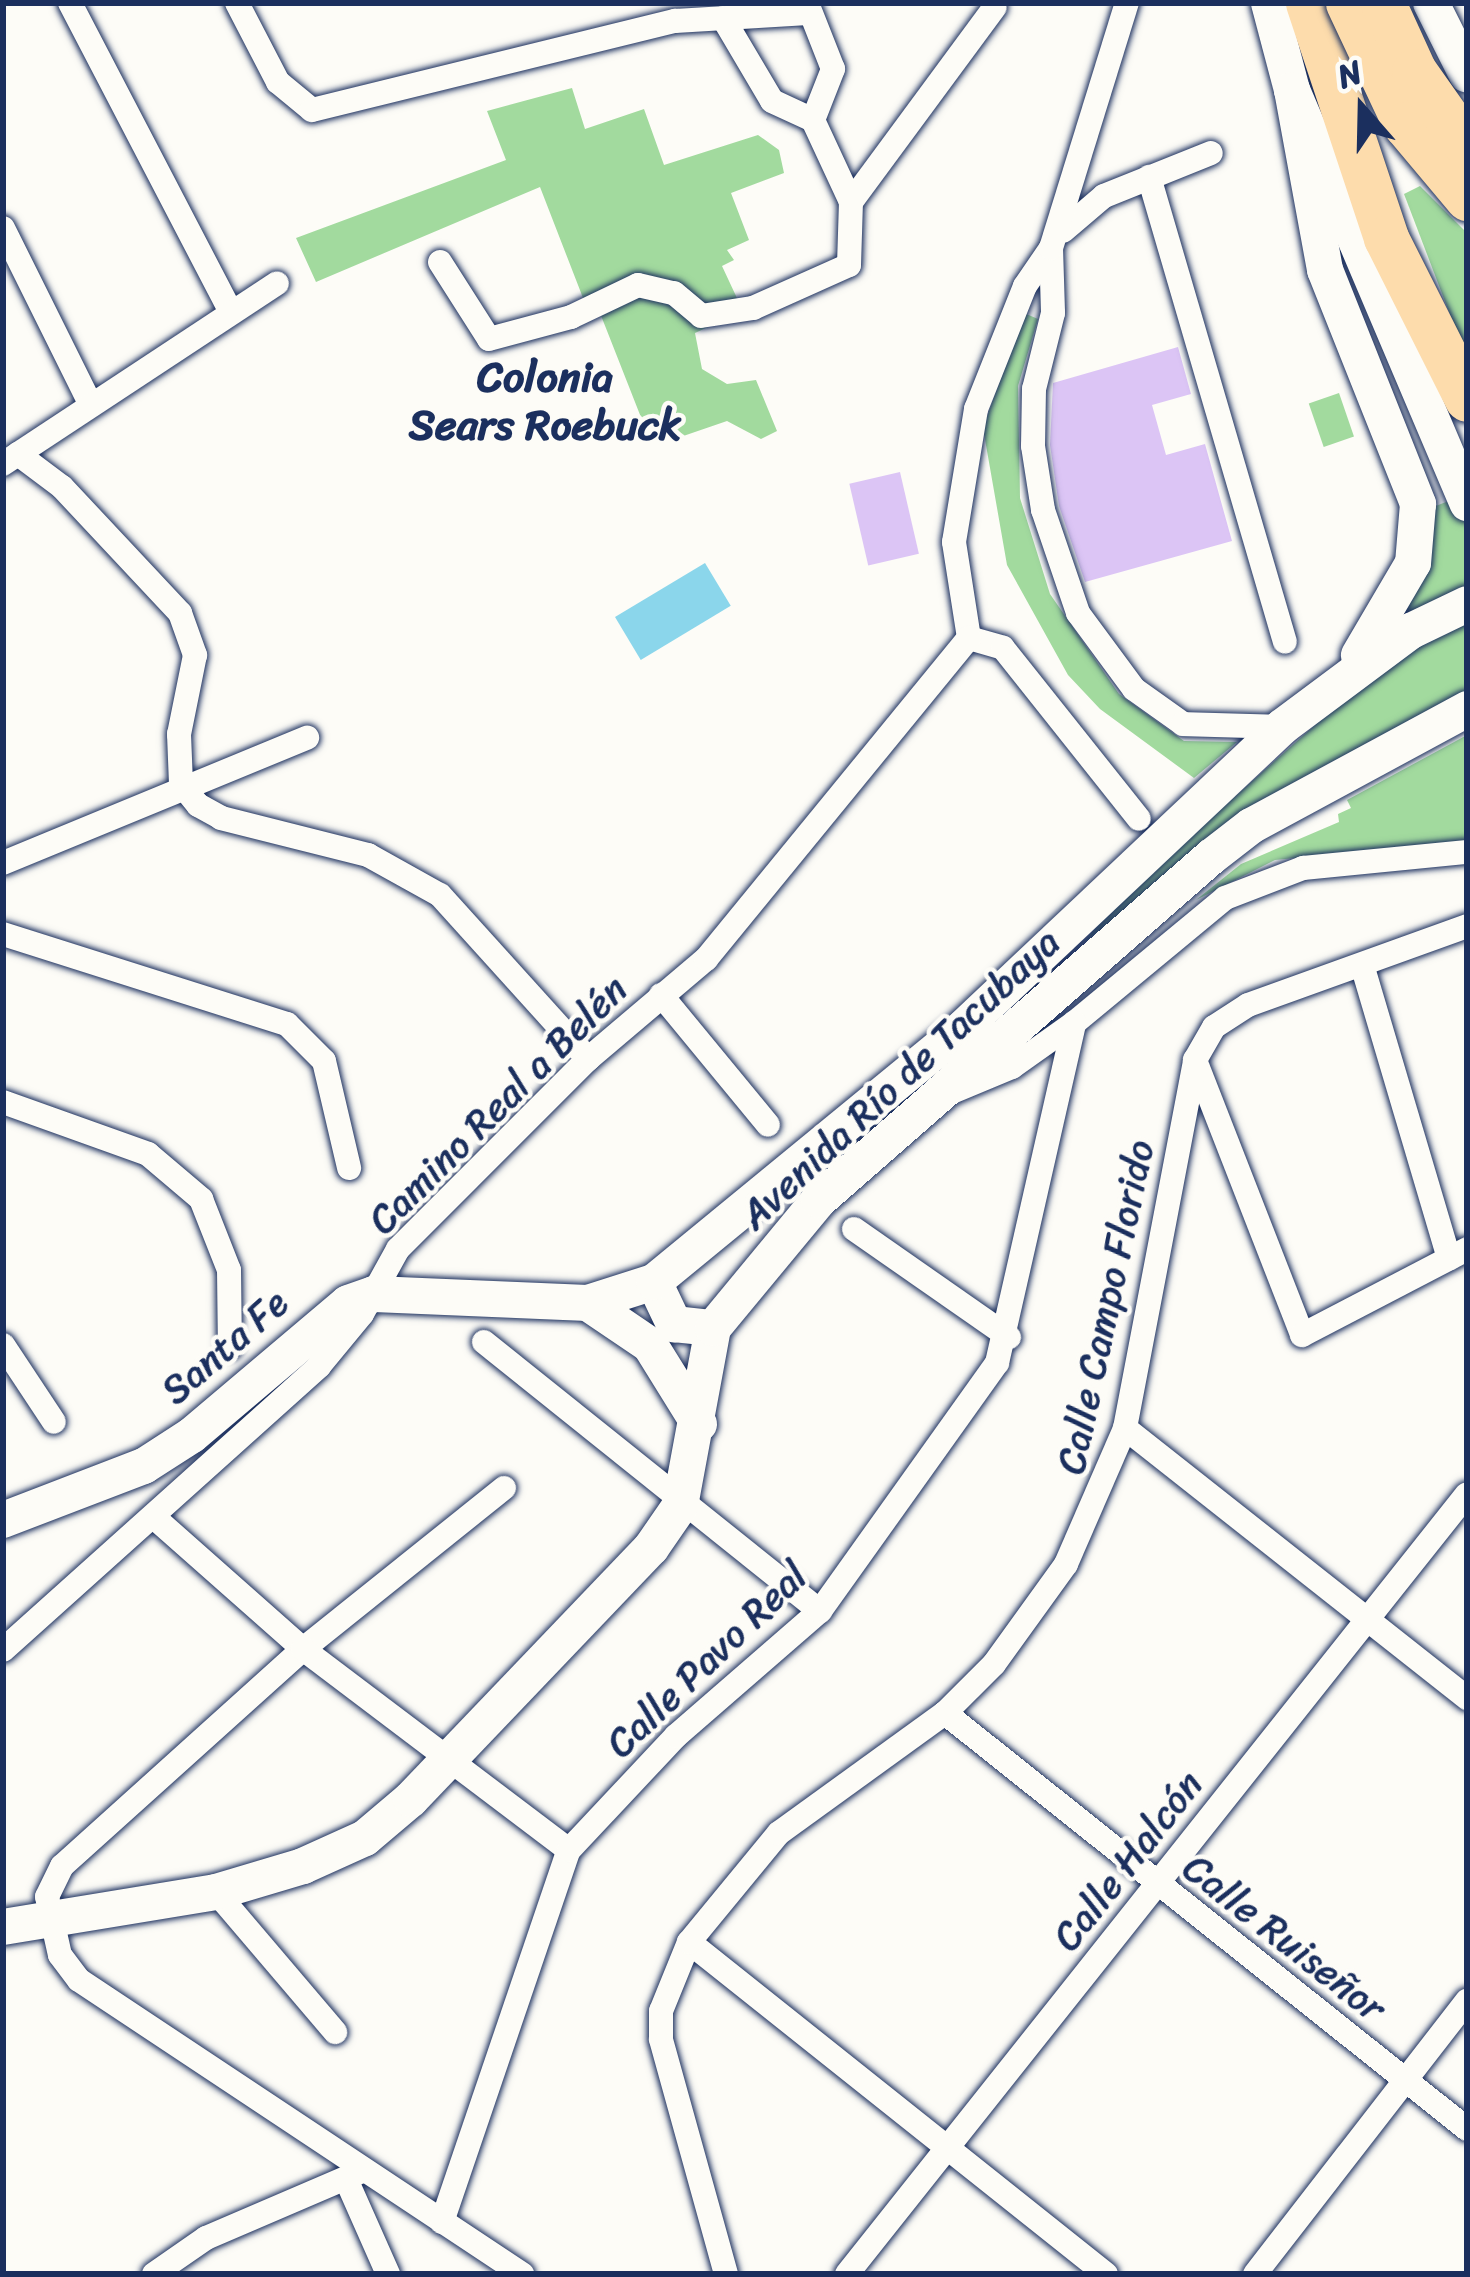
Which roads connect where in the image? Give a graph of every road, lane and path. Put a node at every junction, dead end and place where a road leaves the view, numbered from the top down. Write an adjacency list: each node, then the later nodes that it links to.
1 (70, 3): 24 (street)
2 (236, 3): 10 (street)
3 (1127, 3): 21 (street)
4 (1269, 3): 12 (main road)
5 (1398, 3): 14 (highway)
6 (1431, 3): 11 (main road)
7 (995, 7): 19 (street)
8 (1345, 7): 15 (highway, bridge); 18 (highway, bridge); 25 (highway)
9 (808, 8): 10 (street); 13 (street)
10 (723, 18): 13 (street)
11 (1467, 75)
12 (1292, 90): 28 (main road); 32 (main road)
13 (813, 120): 19 (street)
14 (1467, 121)
15 (1467, 146)
16 (1211, 152): 17 (street)
17 (1149, 177): 21 (street); 31 (street)
18 (1467, 196)
19 (851, 202): 22 (street)
20 (3, 227): 26 (street)
21 (1051, 248): 30 (street); 34 (street)
22 (440, 262)
23 (277, 283): 24 (street)
24 (230, 311): 26 (street)
25 (1467, 399)
26 (90, 404): 27 (street)
27 (10, 459): 36 (street)
28 (1467, 503)
29 (1467, 604): 32 (main road, Avenida Río de Tacubaya)
30 (969, 638): 37 (street); 43 (street, Camino Real a Belén)
31 (1285, 642)
32 (1313, 704): 34 (main road, Avenida Río de Tacubaya)
33 (1467, 709): 47 (main road, Avenida Río de Tacubaya)
34 (1282, 727): 53 (main road, Avenida Río de Tacubaya)
35 (307, 738): 36 (street)
36 (181, 784): 39 (street); 45 (street)
37 (1139, 819)
38 (1467, 852): 44 (street)
39 (3, 863)
40 (1467, 926): 42 (street, Calle Campo Florido)
41 (3, 934): 50 (street)
42 (1363, 968): 46 (street, Calle Campo Florido); 52 (street)
43 (661, 995): 45 (street, Camino Real a Belén); 49 (street)
44 (1075, 1023): 47 (street); 57 (street, Calle Pavo Real)
45 (588, 1059): 54 (street, Camino Real a Belén)
46 (1195, 1060): 52 (street); 63 (street, Calle Campo Florido)
47 (927, 1101): 56 (main road, Avenida Río de Tacubaya)
48 (3, 1102): 60 (street)
49 (768, 1125)
50 (349, 1168)
51 (854, 1228): 57 (street)
52 (1458, 1254)
53 (654, 1282): 55 (main road, Avenida Río de Tacubaya); 56 (main road)
54 (374, 1294): 55 (main road, Santa Fe); 67 (street, Camino Real a Belén); 68 (main road, Santa Fe)
55 (588, 1303): 62 (main road)
56 (713, 1328): 62 (main road)
57 (1009, 1337): 69 (street, Calle Pavo Real)
58 (484, 1342): 66 (street)
59 (3, 1345): 61 (street)
60 (230, 1347)
61 (54, 1422)
62 (699, 1424): 66 (main road)
63 (1124, 1427): 70 (street); 74 (street, Calle Campo Florido)
64 (504, 1488): 71 (street)
65 (1467, 1494): 70 (street, Calle Halcón)
66 (680, 1506): 69 (street); 75 (main road)
67 (156, 1519): 71 (street); 72 (street, Camino Real a Belén)
68 (3, 1520)
69 (820, 1611): 76 (street, Calle Pavo Real)
70 (1368, 1621): 73 (street); 77 (street, Calle Halcón)
71 (303, 1649): 75 (street); 79 (street)
72 (3, 1650)
73 (1467, 1698)
74 (945, 1713): 77 (street, Calle Ruiseñor); 82 (street, Calle Campo Florido)
75 (446, 1762): 76 (street); 78 (main road)
76 (568, 1850): 89 (street, Calle Pavo Real)
77 (1156, 1883): 85 (street, Calle Ruiseñor); 87 (street, Calle Halcón)
78 (216, 1892): 79 (main road); 84 (street)
79 (48, 1921): 80 (main road); 81 (main road); 88 (street)
80 (3, 1927)
81 (3, 1938)
82 (689, 1942): 87 (street); 93 (street, Calle Campo Florido)
83 (1467, 2001): 85 (street)
84 (335, 2032)
85 (1404, 2079): 86 (street, Calle Ruiseñor); 96 (street)
86 (1467, 2129)
87 (946, 2150): 94 (street, Calle Halcón); 95 (street)
88 (353, 2175): 89 (street); 90 (street); 91 (street)
89 (442, 2222): 92 (street)
90 (154, 2274)
91 (388, 2274)
92 (522, 2274)
93 (726, 2274)
94 (848, 2274)
95 (1106, 2274)
96 (1255, 2274)

